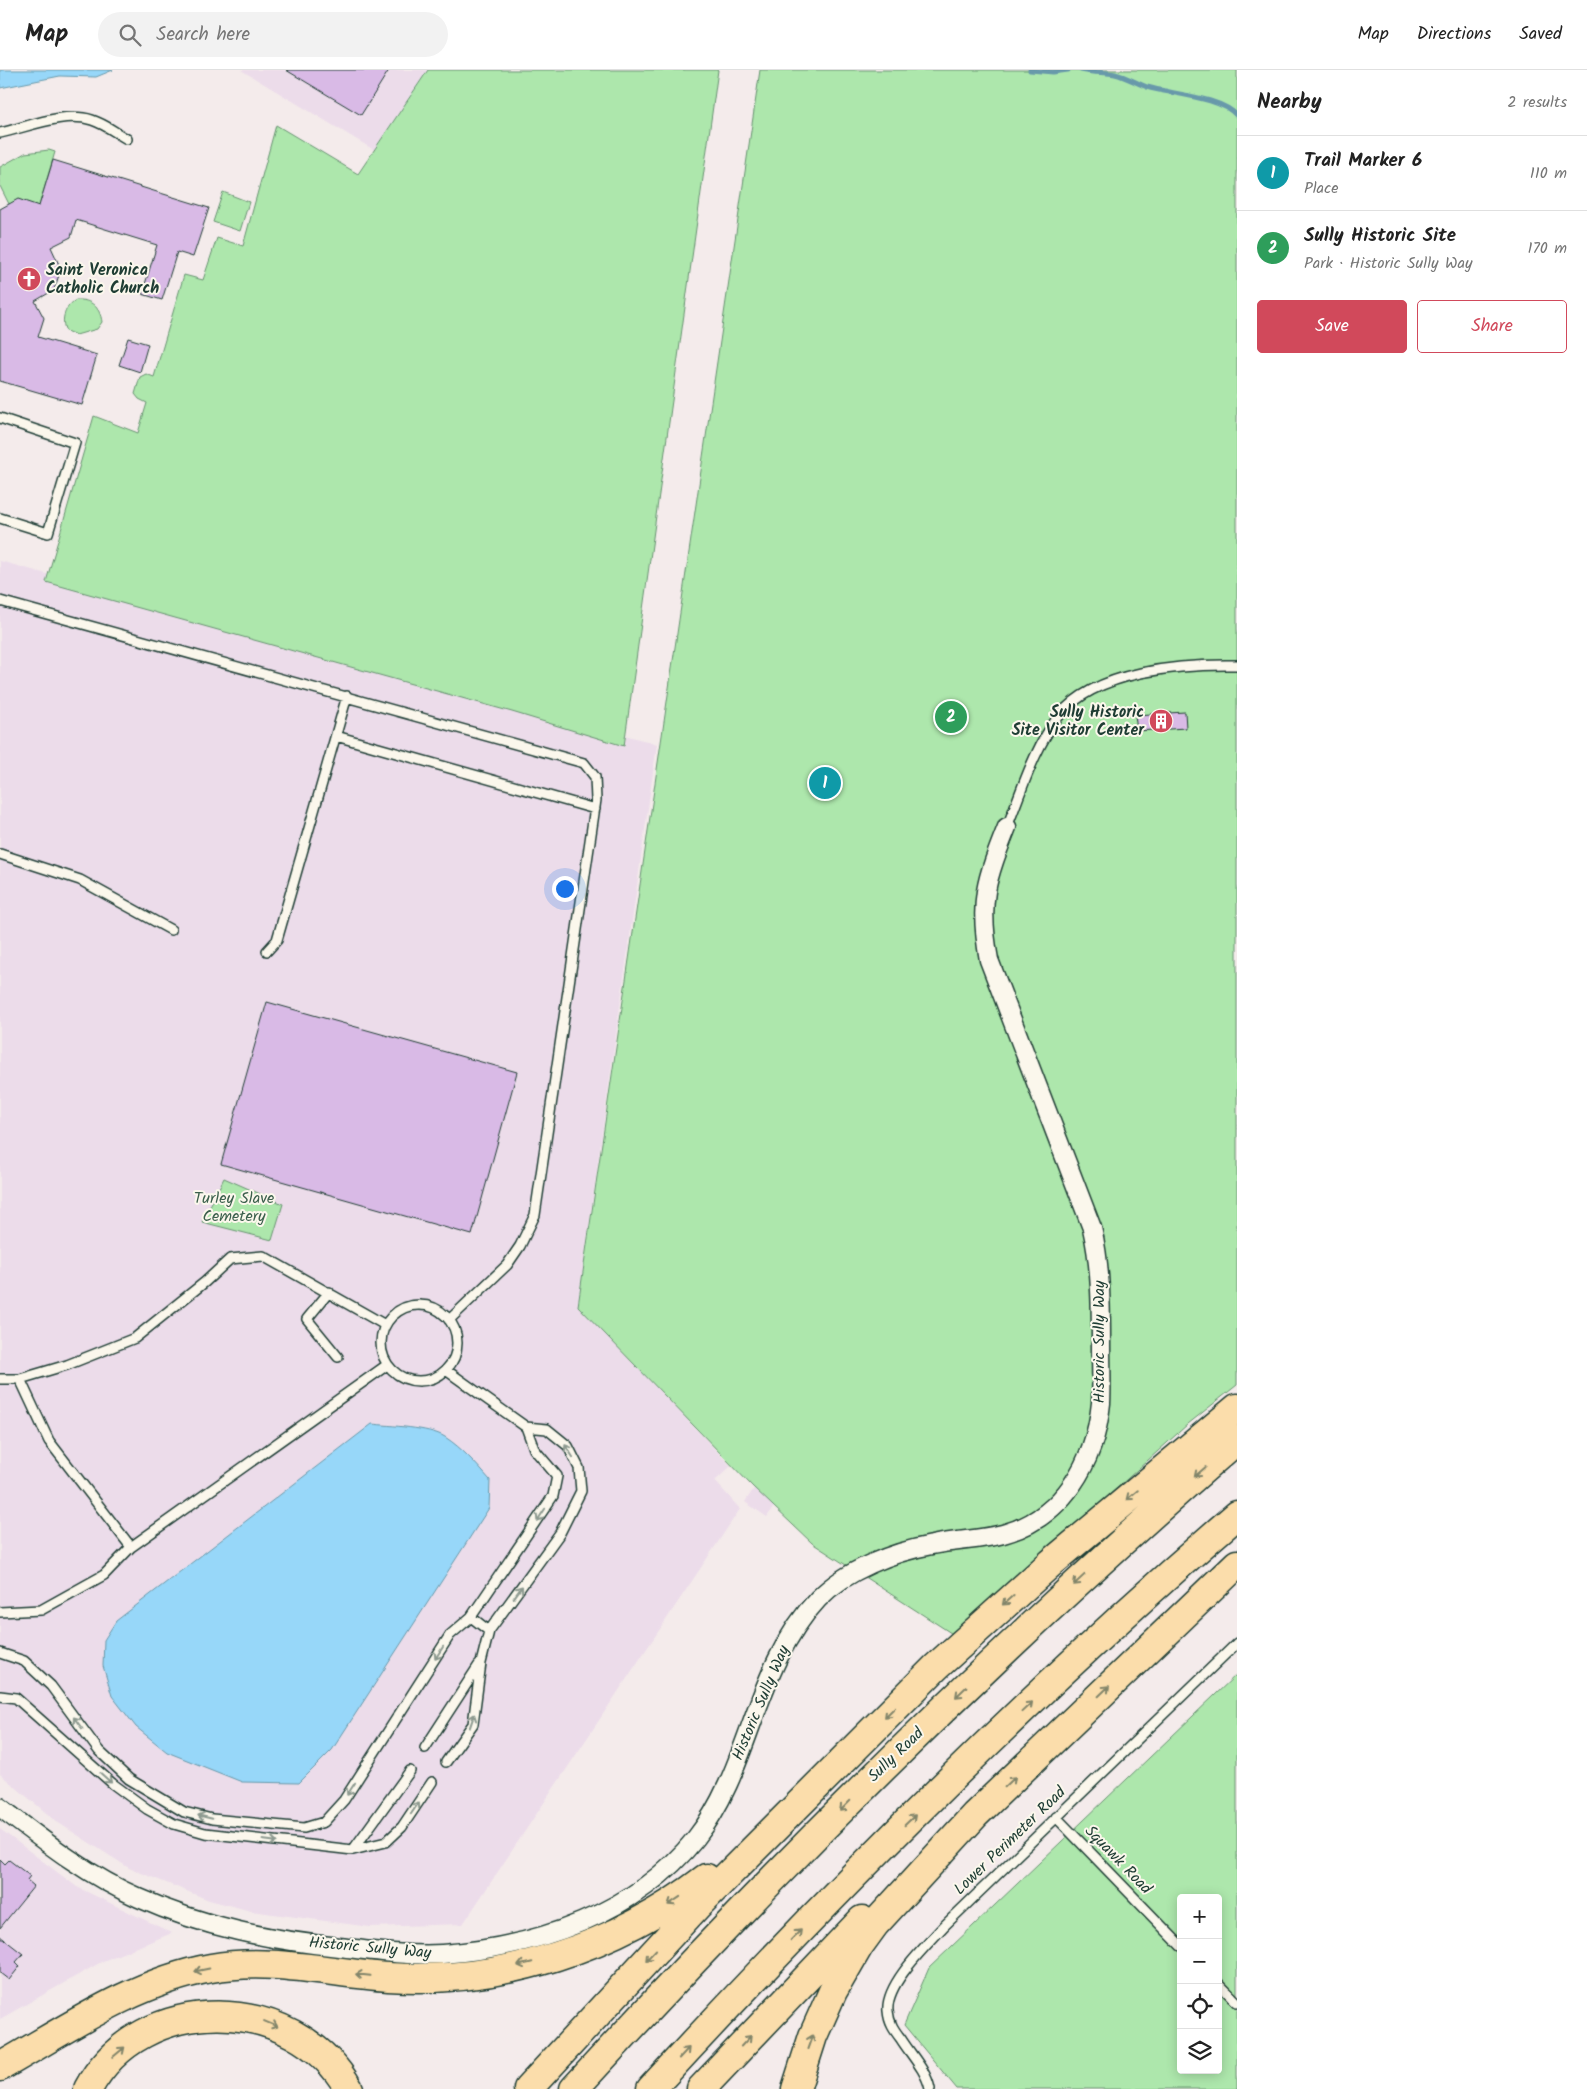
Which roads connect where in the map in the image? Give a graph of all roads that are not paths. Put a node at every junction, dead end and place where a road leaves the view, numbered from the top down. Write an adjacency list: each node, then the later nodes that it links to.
1 (0, 133): 2 (lane)
2 (127, 139)
3 (0, 418): 4 (lane)
4 (0, 518)
5 (0, 601): 7 (lane)
6 (1237, 664): 10 (lane)
7 (347, 696): 8 (lane); 9 (lane)
8 (336, 736): 9 (lane); 13 (lane)
9 (595, 809): 15 (lane)
10 (1007, 827): 39 (street, Historic Sully Way)
11 (0, 854): 12 (lane)
12 (171, 930)
13 (267, 951)
14 (329, 1292): 16 (lane); 17 (lane); 21 (lane)
15 (450, 1320): 16 (lane); 19 (lane)
16 (385, 1325): 18 (lane)
17 (338, 1357)
18 (386, 1365): 19 (lane); 26 (lane)
19 (446, 1370): 23 (lane)
20 (0, 1379): 21 (lane)
21 (20, 1380): 26 (lane)
22 (1237, 1408): 40 (highway, one-way to 40)
23 (526, 1427): 29 (lane, one-way to 29); 30 (lane, one-way to 23)
24 (1237, 1440): 51 (highway, Sully Road, one-way to 51)
25 (1237, 1516): 52 (highway, one-way to 25)
26 (131, 1547): 28 (lane)
27 (1237, 1564): 41 (highway, one-way to 27)
28 (0, 1612)
29 (470, 1617): 30 (lane); 32 (lane, one-way to 32)
30 (489, 1631): 33 (lane)
31 (1237, 1643): 42 (lane, Lower Perimeter Road)
32 (0, 1654)
33 (481, 1663): 35 (lane); 36 (lane, one-way to 33)
34 (0, 1696): 43 (lane, one-way to 43)
35 (424, 1748)
36 (446, 1762)
37 (410, 1771): 43 (lane)
38 (432, 1782): 43 (lane, one-way to 38)
39 (0, 1807)
40 (794, 1807): 47 (highway, one-way to 47); 50 (highway, one-way to 50)
41 (975, 1816): 53 (highway, one-way to 41); 54 (highway, one-way to 41)
42 (1056, 1817): 44 (lane, Squawk Road); 55 (lane, Lower Perimeter Road)
43 (353, 1850)
44 (1177, 1942)
45 (1222, 1988): 46 (lane)
46 (1237, 2002)
47 (0, 2067)
48 (88, 2089): 49 (highway, one-way to 49)
49 (349, 2089)
50 (528, 2089)
51 (574, 2089)
52 (651, 2089)
53 (701, 2089)
54 (796, 2089)
55 (930, 2089)

